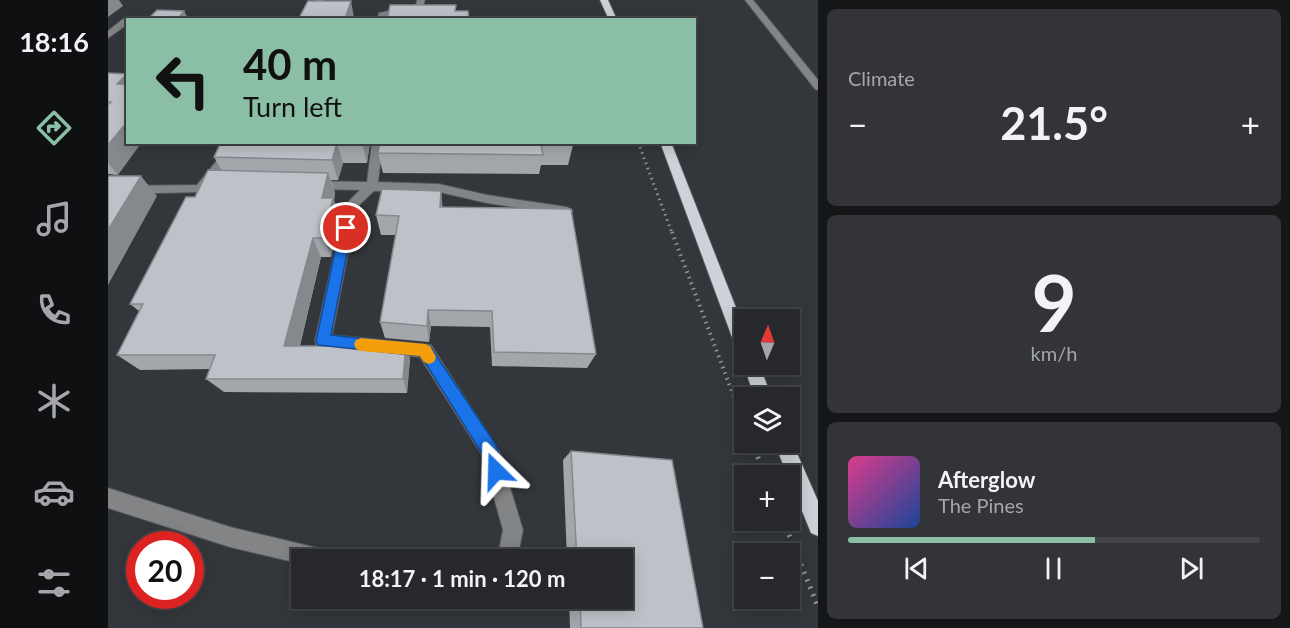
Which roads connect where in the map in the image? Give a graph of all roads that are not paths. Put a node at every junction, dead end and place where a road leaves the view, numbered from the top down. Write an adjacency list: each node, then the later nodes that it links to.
1 (320, 0): 5 (street)
2 (421, 0): 6 (street)
3 (604, 0): 7 (main road)
4 (749, 0): 10 (street)
5 (303, 18)
6 (381, 18)
7 (612, 18)
8 (126, 21): 9 (street)
9 (108, 35)
10 (818, 87)
11 (236, 144): 17 (street)
12 (378, 144): 16 (street)
13 (666, 144): 20 (main road)
14 (226, 184): 17 (street)
15 (305, 185): 16 (street)
16 (372, 186): 19 (street); 24 (street)
17 (199, 191): 18 (street)
18 (108, 194)
19 (567, 211)
20 (734, 322)
21 (788, 453): 23 (main road)
22 (108, 498): 25 (street)
23 (818, 526)
24 (509, 549)
25 (291, 552)

